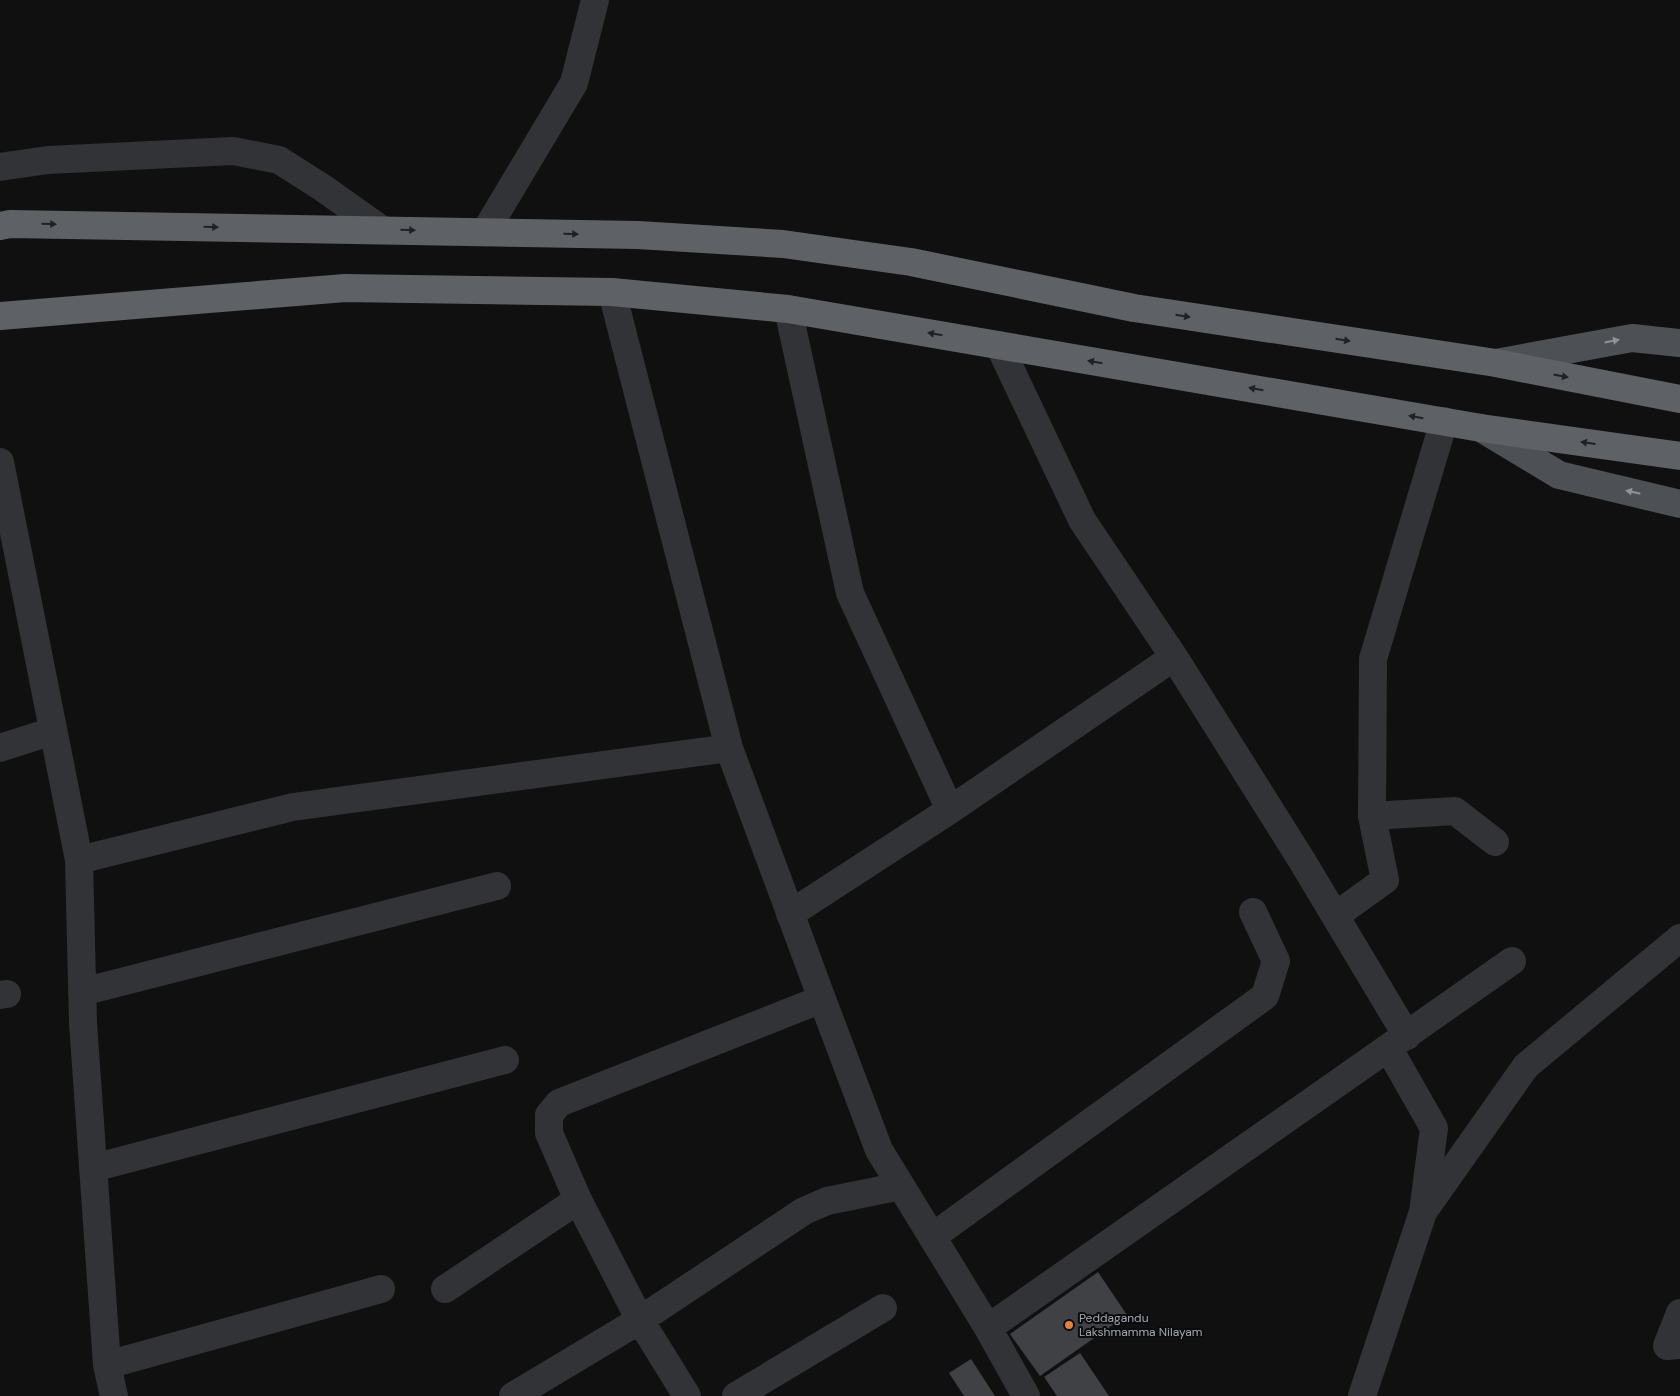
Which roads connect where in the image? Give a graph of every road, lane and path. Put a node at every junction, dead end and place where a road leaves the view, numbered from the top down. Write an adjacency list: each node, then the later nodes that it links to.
1 (595, 0): 5 (street)
2 (0, 167): 4 (street)
3 (0, 226): 4 (highway, one-way to 4)
4 (382, 230): 5 (highway, one-way to 5)
5 (485, 232): 11 (highway, one-way to 11)
6 (612, 292): 7 (highway); 8 (highway); 21 (street)
7 (788, 309): 10 (highway, one-way to 7); 22 (street)
8 (0, 316)
9 (1680, 343): 11 (main road, one-way to 9)
10 (999, 345): 13 (highway, one-way to 10); 18 (street)
11 (1496, 363): 12 (highway, one-way to 12)
12 (1680, 399)
13 (1444, 422): 14 (highway); 23 (street)
14 (1481, 428): 15 (highway, one-way to 14); 17 (main road, one-way to 14)
15 (1676, 456)
16 (0, 462): 19 (street)
17 (1680, 504)
18 (1174, 658): 22 (street); 29 (street)
19 (53, 730): 20 (street); 25 (street)
20 (0, 748)
21 (729, 748): 25 (street); 28 (street)
22 (950, 810): 28 (street)
23 (1372, 816): 24 (street); 29 (street)
24 (1495, 842)
25 (79, 860): 32 (street)
26 (497, 886): 32 (street)
27 (1253, 912): 40 (street)
28 (790, 914): 33 (street)
29 (1335, 916): 34 (street)
30 (1680, 938): 39 (street)
31 (1512, 961): 34 (street)
32 (82, 992): 36 (street)
33 (822, 999): 37 (street); 38 (street)
34 (1398, 1042): 39 (street); 46 (street)
35 (505, 1060): 36 (street)
36 (93, 1168): 48 (street)
37 (901, 1186): 40 (street); 45 (street)
38 (578, 1200): 42 (street); 45 (street)
39 (1423, 1212): 54 (street)
40 (932, 1237): 46 (street)
41 (381, 1288): 48 (street)
42 (445, 1289)
43 (883, 1308): 52 (street)
44 (1680, 1313): 47 (street)
45 (640, 1320): 50 (street); 51 (street)
46 (988, 1328): 53 (street)
47 (1680, 1345)
48 (106, 1365): 49 (street)
49 (114, 1396)
50 (513, 1396)
51 (687, 1396)
52 (736, 1396)
53 (1026, 1396)
54 (1362, 1396)

